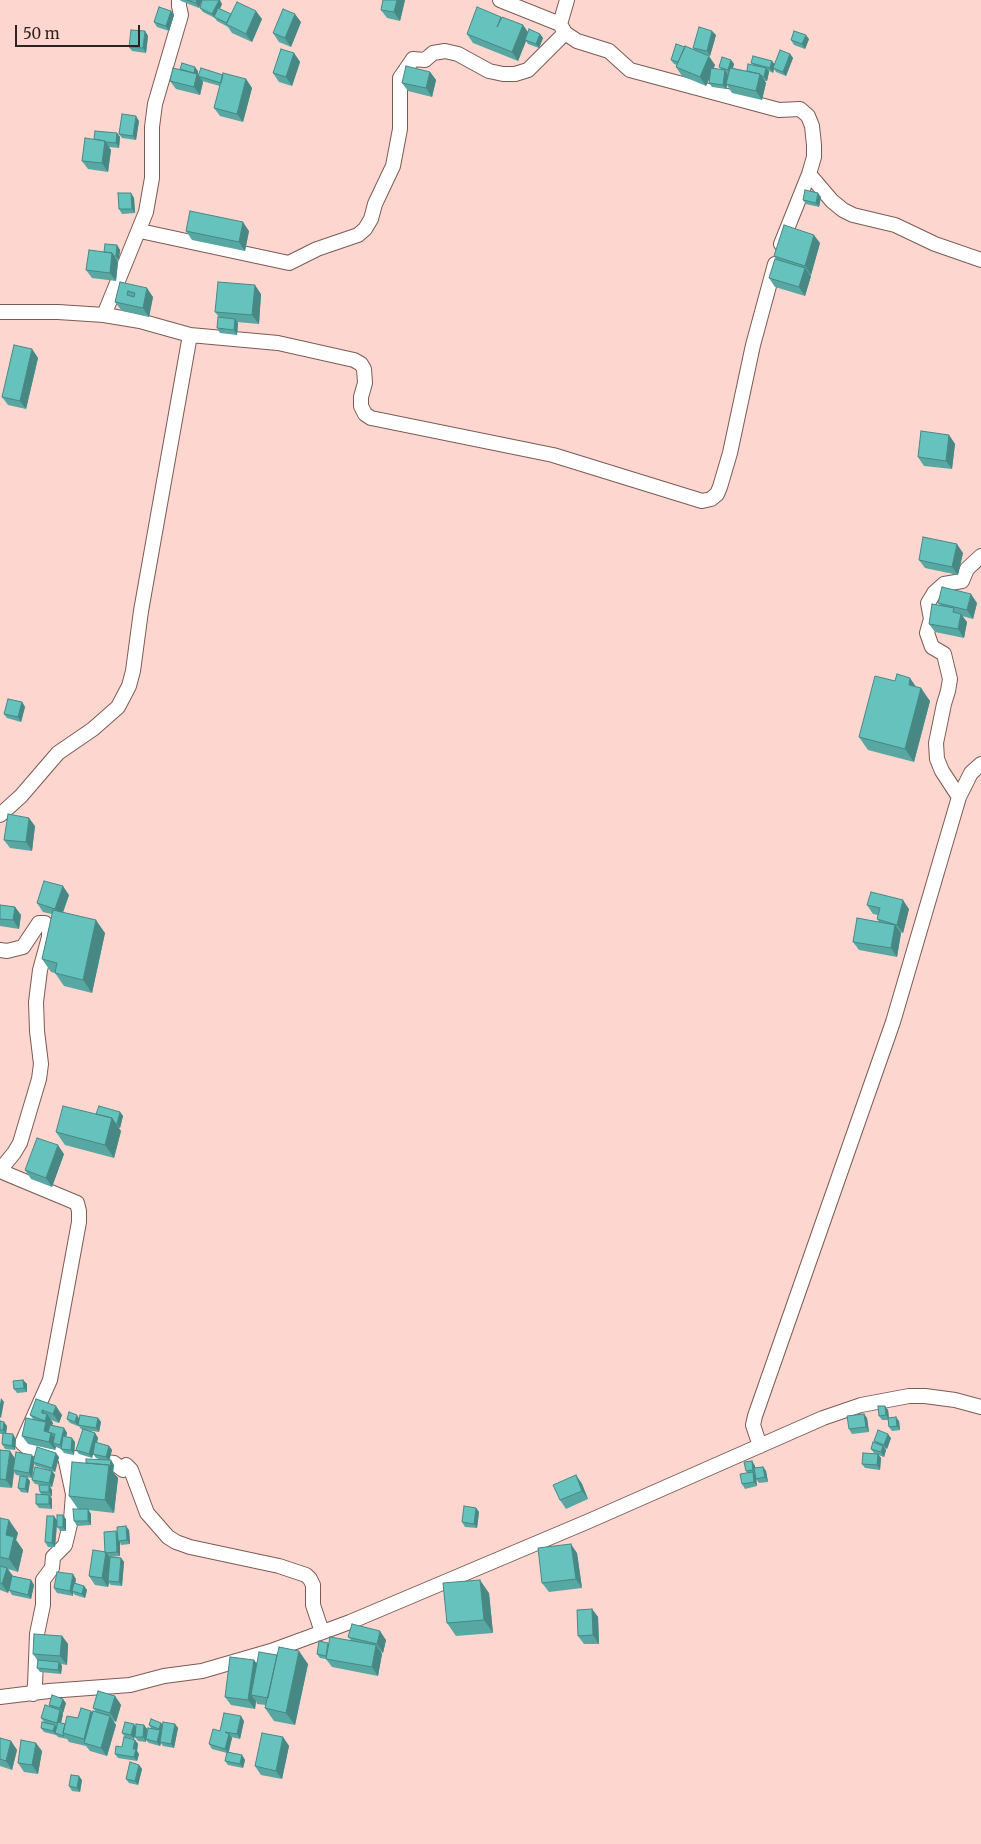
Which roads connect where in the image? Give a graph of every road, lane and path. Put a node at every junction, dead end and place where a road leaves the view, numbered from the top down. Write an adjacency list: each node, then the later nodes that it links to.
1 (180, 0): 6 (street)
2 (500, 0): 4 (street)
3 (567, 0): 4 (street)
4 (563, 29): 5 (street); 6 (street)
5 (809, 174): 7 (street); 10 (street)
6 (140, 231): 9 (street)
7 (981, 260)
8 (0, 312): 9 (street)
9 (104, 316): 10 (street)
10 (190, 335): 14 (street)
11 (981, 556): 13 (street)
12 (981, 764): 13 (street)
13 (959, 797): 18 (street)
14 (0, 815)
15 (0, 950): 16 (street)
16 (0, 1170): 19 (street)
17 (981, 1407): 18 (street)
18 (759, 1444): 20 (street)
19 (66, 1457): 20 (street); 21 (street)
20 (319, 1624): 21 (street)
21 (34, 1684): 22 (street)
22 (0, 1697)

